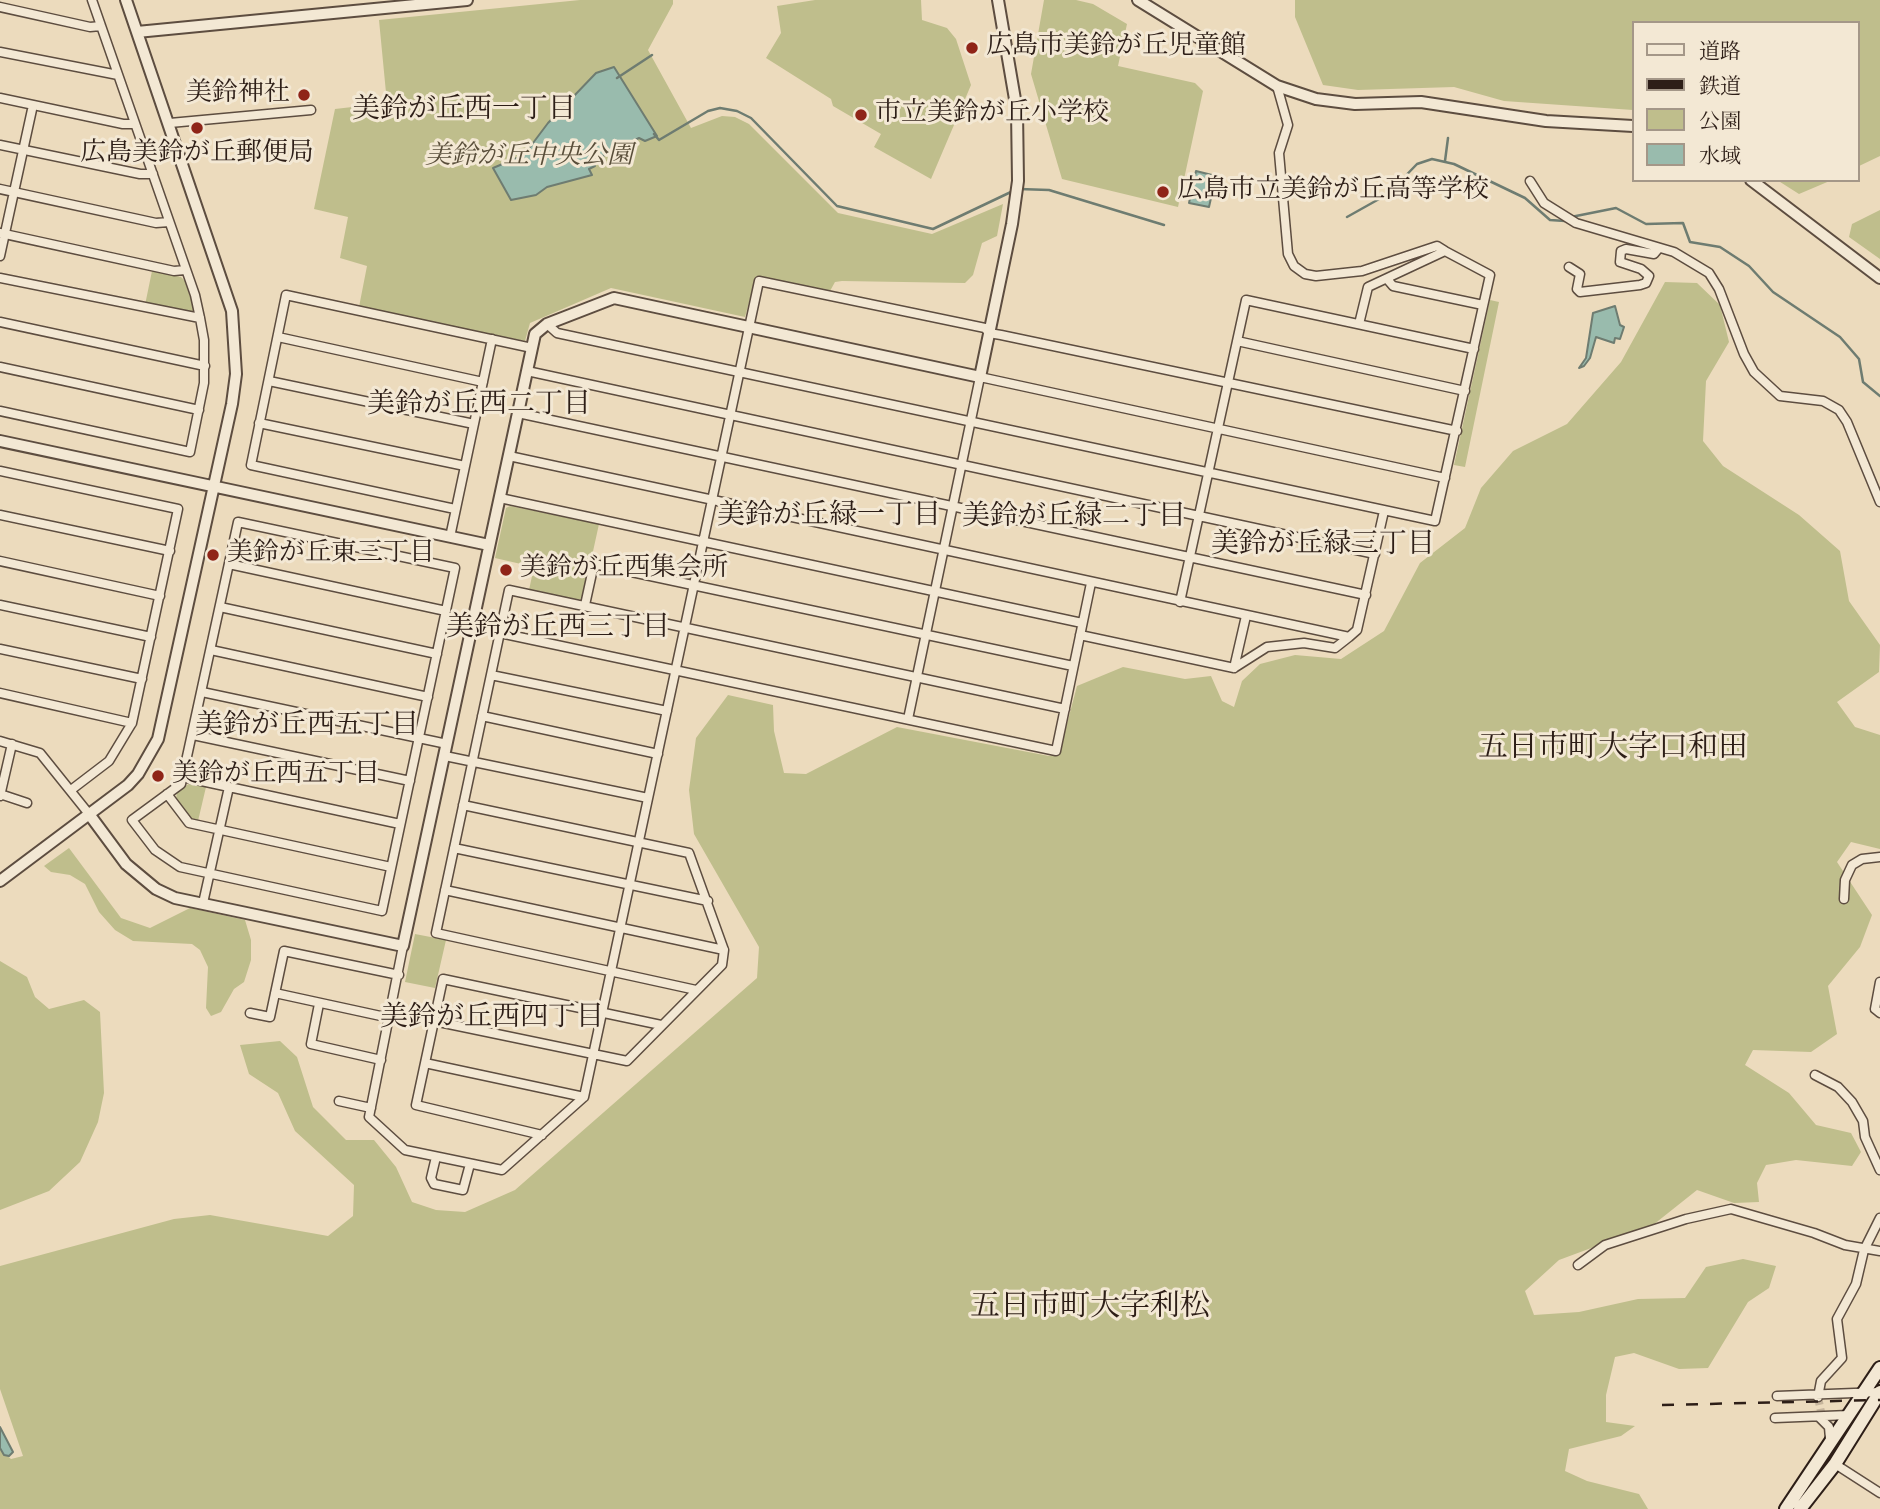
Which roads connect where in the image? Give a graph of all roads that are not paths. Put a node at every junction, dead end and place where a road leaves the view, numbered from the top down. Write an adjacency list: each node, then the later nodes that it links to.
1 (92, 0): 8 (street)
2 (126, 0): 9 (street)
3 (467, 0): 6 (street)
4 (998, 0): 42 (street)
5 (1139, 0): 12 (street)
6 (401, 3): 9 (street)
7 (0, 7): 8 (street)
8 (101, 26): 11 (street)
9 (137, 32): 16 (street)
10 (0, 52): 11 (street)
11 (118, 75): 17 (street)
12 (1277, 86): 18 (street); 29 (street)
13 (0, 98): 14 (street)
14 (33, 105): 17 (street); 20 (street)
15 (311, 110): 16 (street)
16 (170, 123): 74 (street)
17 (135, 124): 21 (street)
18 (1632, 126)
19 (0, 145): 20 (street)
20 (23, 149): 21 (street); 25 (street)
21 (153, 174): 26 (street)
22 (1530, 181): 28 (street)
23 (1754, 182): 34 (street)
24 (0, 189): 25 (street)
25 (14, 192): 26 (street); 27 (street)
26 (169, 222): 32 (street)
27 (2, 234): 30 (street); 32 (street)
28 (1659, 248): 31 (street); 77 (street)
29 (1446, 251): 35 (street); 36 (street)
30 (0, 256)
31 (1569, 267)
32 (185, 270): 37 (street)
33 (0, 278): 37 (street)
34 (1880, 278)
35 (1387, 279): 36 (street); 40 (street)
36 (1483, 305): 47 (street)
37 (200, 318): 48 (street)
38 (0, 322): 48 (street)
39 (547, 324): 41 (street); 46 (street); 51 (street)
40 (1359, 324): 45 (street); 47 (street)
41 (749, 326): 42 (street); 51 (street); 52 (street)
42 (989, 333): 52 (street); 55 (street)
43 (278, 337): 44 (street); 53 (street); 54 (street)
44 (492, 339): 46 (street); 54 (street)
45 (1237, 341): 55 (street); 56 (street)
46 (531, 348): 50 (street)
47 (1474, 349): 56 (street)
48 (205, 366): 57 (street)
49 (0, 367): 57 (street)
50 (527, 372): 59 (street); 60 (street)
51 (740, 372): 60 (street); 61 (street)
52 (980, 377): 61 (street); 64 (street)
53 (269, 381): 62 (street); 63 (street)
54 (483, 382): 63 (street)
55 (1228, 383): 64 (street); 65 (street)
56 (1465, 391): 65 (street)
57 (199, 410): 58 (street)
58 (0, 411)
59 (518, 414): 67 (street); 68 (street)
60 (730, 415): 68 (street); 69 (street)
61 (971, 420): 69 (street); 72 (street)
62 (259, 423): 70 (street); 79 (street)
63 (474, 424): 70 (street)
64 (1217, 429): 72 (street); 73 (street)
65 (1457, 431): 73 (street)
66 (0, 441): 74 (street)
67 (509, 456): 75 (street); 76 (street)
68 (722, 457): 76 (street); 78 (street)
69 (961, 464): 78 (street); 82 (street)
70 (465, 466): 79 (street)
71 (0, 471): 87 (street)
72 (1208, 473): 80 (street); 82 (street)
73 (1446, 478): 80 (street)
74 (214, 487): 83 (street); 143 (street)
75 (500, 498): 84 (street); 85 (street)
76 (713, 500): 84 (street); 86 (street)
77 (1880, 502)
78 (952, 506): 86 (street); 89 (street)
79 (455, 509): 83 (street)
80 (1384, 511): 88 (street)
81 (0, 515): 87 (street)
82 (1199, 516): 88 (street); 89 (street)
83 (450, 537): 85 (street)
84 (704, 541): 93 (street); 94 (street)
85 (489, 545): 131 (street)
86 (943, 550): 92 (street); 94 (street)
87 (170, 551): 96 (street)
88 (1375, 554): 95 (street)
89 (1190, 558): 95 (street); 97 (street)
90 (0, 561): 96 (street)
91 (229, 564): 100 (street); 101 (street); 101 (street)
92 (1091, 583): 97 (street); 103 (street)
93 (694, 584): 99 (street); 104 (street); 106 (street)
94 (934, 591): 103 (street); 106 (street)
95 (1366, 595): 109 (street)
96 (160, 596): 108 (street)
97 (1180, 602): 102 (street)
98 (0, 605): 108 (street)
99 (585, 605): 104 (street); 105 (street)
100 (220, 607): 111 (street); 112 (street)
101 (446, 611): 112 (street)
102 (1246, 616): 109 (street); 114 (street)
103 (1082, 623): 107 (street)
104 (685, 627): 115 (street); 117 (street)
105 (500, 633): 115 (street); 116 (street)
106 (925, 635): 113 (street); 117 (street)
107 (1080, 635): 113 (street); 114 (street)
108 (151, 637): 118 (street)
109 (1349, 637): 114 (street)
110 (0, 649): 118 (street)
111 (211, 650): 119 (street); 121 (street)
112 (437, 654): 121 (street)
113 (1073, 667): 122 (street)
114 (1234, 668)
115 (676, 669): 123 (street); 125 (street)
116 (491, 675): 123 (street); 124 (street)
117 (916, 677): 122 (street); 125 (street)
118 (142, 679): 126 (street)
119 (202, 692): 127 (street); 128 (street)
120 (0, 693): 126 (street)
121 (428, 697): 128 (street)
122 (1065, 709): 125 (street)
123 (667, 711): 132 (street)
124 (482, 716): 132 (street); 133 (street)
125 (908, 719)
126 (132, 723): 137 (street)
127 (193, 735): 134 (street); 135 (street)
128 (419, 739): 131 (street); 135 (street)
129 (0, 741): 130 (street)
130 (12, 744): 137 (street); 139 (street)
131 (446, 750): 133 (street); 158 (street)
132 (657, 754): 140 (street)
133 (472, 762): 140 (street); 142 (street)
134 (183, 777): 136 (street); 138 (street)
135 (410, 781): 144 (street)
136 (229, 787): 144 (street); 145 (street)
137 (71, 790): 143 (street)
138 (167, 794): 145 (street); 150 (street)
139 (0, 795): 141 (street)
140 (648, 798): 146 (street)
141 (27, 803)
142 (463, 805): 146 (street); 147 (street)
143 (89, 814): 151 (street); 156 (street)
144 (400, 824): 149 (street)
145 (219, 830): 149 (street); 150 (street)
146 (639, 843): 152 (street); 155 (street)
147 (454, 848): 152 (street); 153 (street)
148 (1880, 857): 154 (street)
149 (391, 867): 150 (street)
150 (209, 874): 156 (street)
151 (0, 881)
152 (630, 885): 155 (street); 157 (street)
153 (445, 890): 157 (street); 160 (street)
154 (1844, 899)
155 (708, 901): 159 (street)
156 (203, 903): 158 (street)
157 (621, 928): 159 (street); 160 (street)
158 (403, 946): 161 (street)
159 (724, 950): 163 (street)
160 (612, 971): 163 (street); 167 (street)
161 (399, 975): 164 (street); 169 (street)
162 (1880, 982): 168 (street)
163 (696, 990): 171 (street)
164 (275, 993): 165 (street); 166 (street)
165 (319, 1004): 169 (street); 173 (street)
166 (250, 1013)
167 (603, 1013): 170 (street); 171 (street); 172 (street)
168 (1880, 1013)
169 (390, 1018): 173 (street)
170 (434, 1021): 172 (street); 174 (street)
171 (661, 1026): 172 (street)
172 (593, 1055): 176 (street)
173 (381, 1060): 178 (street)
174 (425, 1063): 176 (street); 179 (street)
175 (1815, 1075): 182 (street)
176 (584, 1097): 179 (street)
177 (339, 1101): 178 (street)
178 (371, 1108): 180 (street)
179 (542, 1135): 181 (street)
180 (436, 1157): 181 (street); 181 (street)
181 (470, 1164)
182 (1880, 1170)
183 (1880, 1218): 184 (street)
184 (1864, 1250): 185 (street); 186 (street); 191 (street)
185 (1880, 1251)
186 (1578, 1265)
187 (1880, 1368): 189 (main road)
188 (1880, 1392): 189 (street); 193 (main road)
189 (1864, 1393): 191 (street); 195 (main road)
190 (1777, 1396): 191 (street)
191 (1818, 1396)
192 (1880, 1413): 193 (street)
193 (1866, 1414): 195 (street); 198 (main road)
194 (1821, 1415): 195 (street); 196 (street); 197 (street)
195 (1850, 1415): 197 (main road)
196 (1775, 1418)
197 (1828, 1448): 200 (main road)
198 (1835, 1464): 199 (street); 201 (main road)
199 (1880, 1493)
200 (1786, 1509)
201 (1800, 1509)

